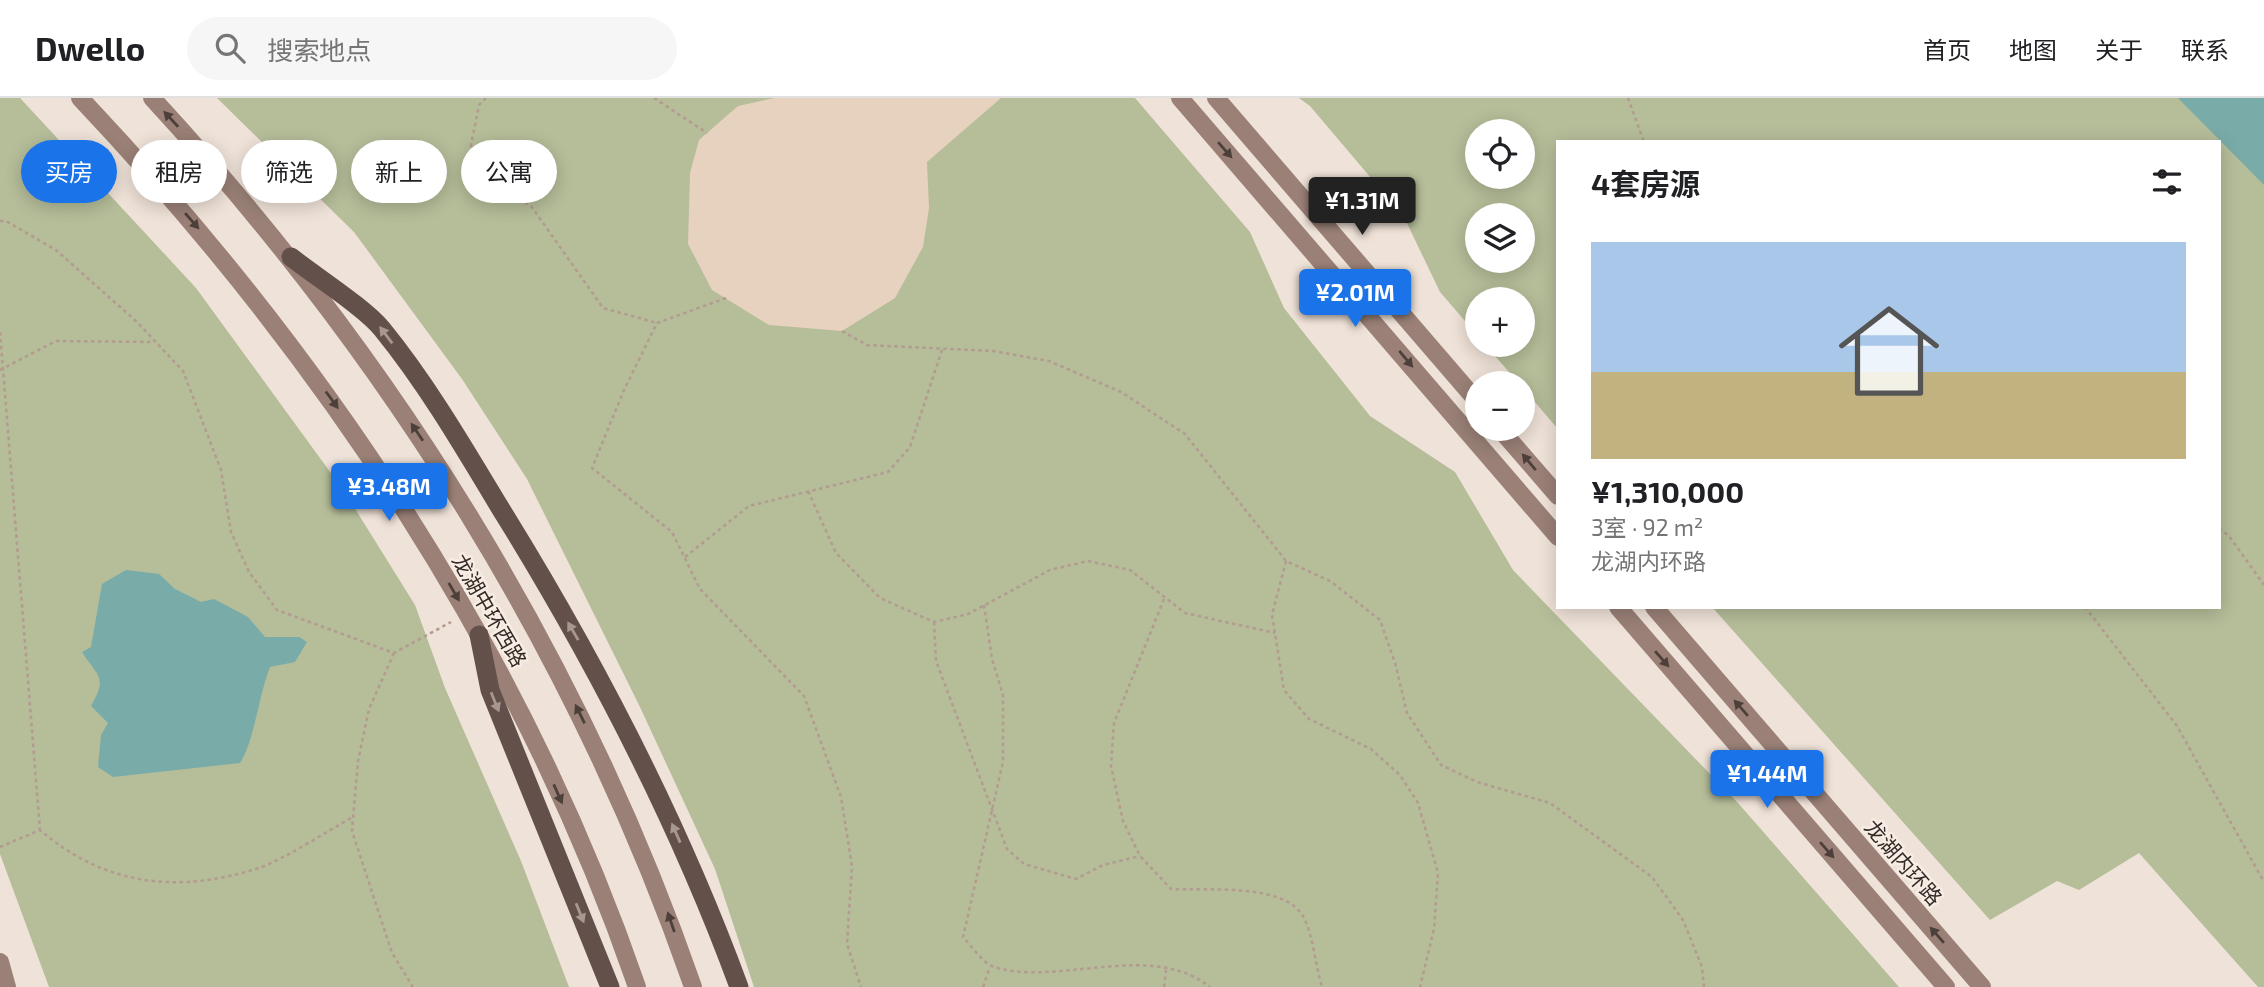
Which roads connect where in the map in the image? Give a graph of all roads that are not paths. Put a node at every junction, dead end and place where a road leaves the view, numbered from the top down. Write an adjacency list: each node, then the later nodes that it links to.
1 (80, 98): 12 (main road, 龙湖中环西路, one-way to 12)
2 (152, 98): 5 (main road, 龙湖中环西路, one-way to 2)
3 (1180, 98): 9 (main road, one-way to 9)
4 (1216, 98): 6 (main road)
5 (291, 257): 17 (main road, 龙湖中环西路, one-way to 5); 18 (highway, one-way to 5)
6 (1465, 387)
7 (1510, 441): 8 (main road, one-way to 7)
8 (1556, 494)
9 (1556, 535)
10 (1620, 609): 19 (main road, one-way to 19)
11 (1656, 609): 20 (main road, 龙湖内环路, one-way to 11)
12 (479, 635): 15 (highway, one-way to 15); 16 (main road, 龙湖中环西路, one-way to 16)
13 (0, 961): 14 (main road)
14 (7, 987)
15 (610, 987)
16 (637, 987)
17 (693, 987)
18 (739, 987)
19 (1946, 987)
20 (1982, 987)

